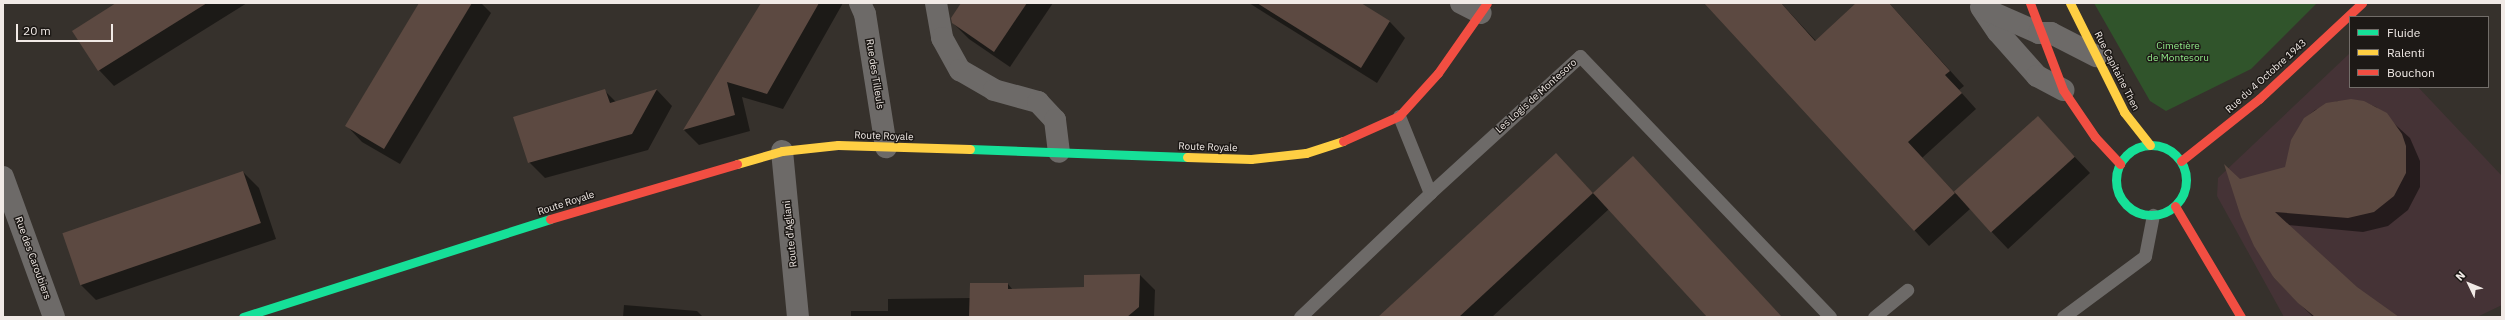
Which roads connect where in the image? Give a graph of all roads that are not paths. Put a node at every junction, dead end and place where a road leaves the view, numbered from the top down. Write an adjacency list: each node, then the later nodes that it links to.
1 (860, 3): 14 (street, Rue des Tilleuls)
2 (936, 3): 16 (street)
3 (1461, 3): 8 (street)
4 (2030, 3): 9 (main road)
5 (2070, 3): 10 (main road, Rue Capitaine Then)
6 (2362, 3): 17 (main road, Rue du 4 Octobre 1943)
7 (1980, 6): 9 (street); 11 (street)
8 (1484, 8): 12 (main road, Route Royale)
9 (2039, 33): 10 (street); 11 (main road)
10 (2096, 56): 13 (main road, Rue Capitaine Then)
11 (2063, 90): 18 (main road)
12 (1398, 116): 16 (main road, Route Royale); 20 (lane)
13 (2150, 145): 17 (main road); 18 (main road)
14 (886, 147): 15 (main road, Route Royale); 16 (main road, Route Royale)
15 (782, 151): 25 (main road, Route Royale); 26 (street, Route d'Agliani)
16 (1059, 152)
17 (2180, 161): 21 (main road)
18 (2120, 164): 22 (main road)
19 (3, 177): 24 (street, Rue des Caroubiers)
20 (1430, 193): 27 (lane, Les Logis de Montesoro); 28 (lane, Les Logis de Montesoro)
21 (2175, 206): 22 (main road); 31 (main road)
22 (2153, 216): 30 (lane)
23 (1907, 290): 29 (lane)
24 (54, 317)
25 (244, 317)
26 (798, 317)
27 (1300, 317)
28 (1830, 317)
29 (1874, 317)
30 (2063, 317)
31 (2241, 317)

